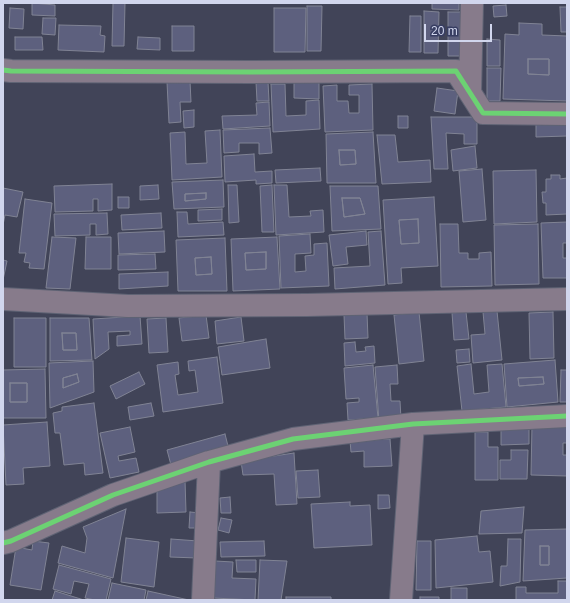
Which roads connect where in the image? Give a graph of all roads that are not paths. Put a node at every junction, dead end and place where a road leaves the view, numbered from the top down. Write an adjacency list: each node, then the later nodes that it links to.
1 (472, 3): 3 (street)
2 (3, 70): 3 (street)
3 (470, 93): 4 (street)
4 (567, 114)
5 (3, 299): 6 (street)
6 (567, 299)
7 (567, 416): 8 (street)
8 (413, 424): 9 (street); 12 (street)
9 (209, 462): 10 (street); 11 (street)
10 (3, 544)
11 (203, 600)
12 (401, 600)

